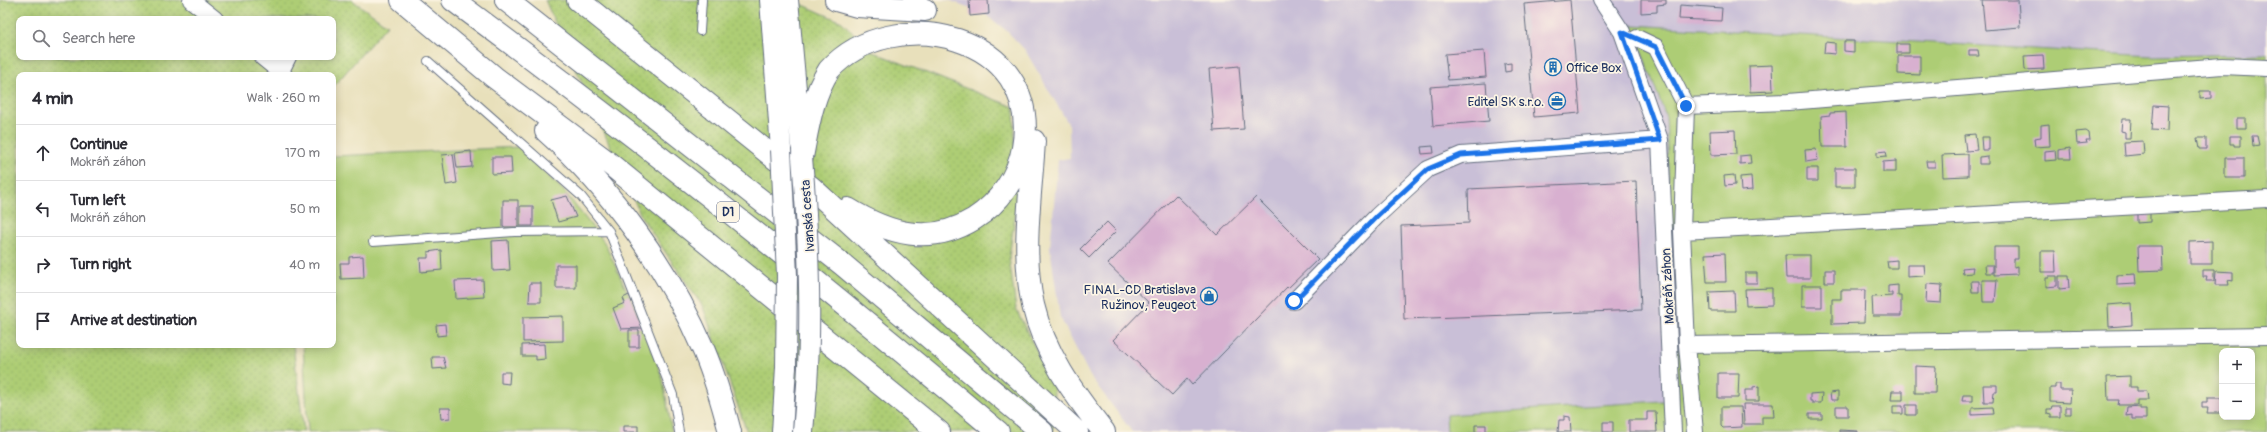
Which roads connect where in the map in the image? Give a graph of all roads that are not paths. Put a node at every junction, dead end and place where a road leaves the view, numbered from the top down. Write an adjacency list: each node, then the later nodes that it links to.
1 (191, 0): 12 (street)
2 (402, 0): 23 (highway)
3 (453, 0): 41 (highway, D1)
4 (506, 0): 42 (highway, D1)
5 (578, 0): 28 (highway)
6 (702, 0): 13 (lane)
7 (788, 0): 27 (street, Ivanská cesta)
8 (837, 0): 11 (highway)
9 (1601, 0): 14 (street, Mokráň záhon)
10 (770, 5): 36 (street, Ivanská cesta, bridge)
11 (945, 13)
12 (211, 16)
13 (700, 31)
14 (1622, 32): 16 (lane); 26 (street, Mokráň záhon)
15 (991, 34): 25 (highway)
16 (1637, 38): 24 (street)
17 (265, 60): 21 (street)
18 (287, 60): 22 (street)
19 (428, 61): 31 (lane)
20 (2267, 68): 24 (street)
21 (279, 72)
22 (282, 72)
23 (494, 77): 38 (highway); 40 (highway)
24 (1686, 106): 30 (street)
25 (1029, 114): 27 (highway); 28 (highway); 44 (highway)
26 (1660, 140): 33 (street); 45 (street, Mokráň záhon)
27 (802, 157): 39 (street, Ivanská cesta, bridge)
28 (812, 188): 43 (highway)
29 (2267, 199): 30 (street)
30 (1682, 230): 35 (street)
31 (609, 231): 32 (lane); 37 (lane)
32 (373, 242)
33 (1294, 301)
34 (2267, 336): 35 (street)
35 (1687, 345): 46 (street)
36 (784, 427)
37 (679, 432)
38 (730, 432)
39 (803, 432)
40 (939, 432)
41 (998, 432)
42 (1042, 432)
43 (1078, 432)
44 (1104, 432)
45 (1674, 432)
46 (1696, 432)

